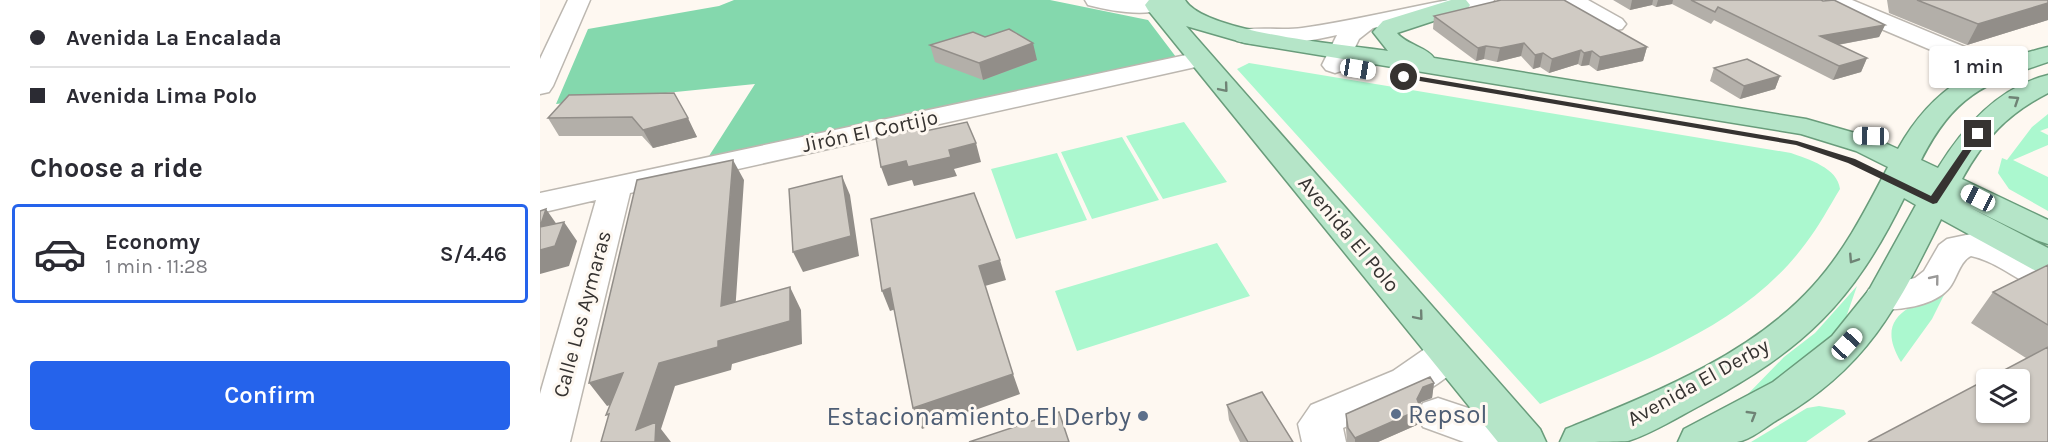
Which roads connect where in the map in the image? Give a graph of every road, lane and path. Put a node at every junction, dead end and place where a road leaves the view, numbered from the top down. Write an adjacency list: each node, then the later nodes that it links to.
1 (1096, 0): 7 (street)
2 (1483, 0): 5 (street, Jirón El Cortijo)
3 (1572, 0): 10 (street)
4 (1833, 0): 16 (street)
5 (1459, 5): 6 (street, Jirón El Cortijo); 15 (main road)
6 (1411, 6): 9 (street, Jirón El Cortijo)
7 (1164, 8): 12 (main road, Avenida El Polo); 12 (main road)
8 (575, 9): 11 (street); 18 (street)
9 (1371, 22): 12 (street, Jirón El Cortijo); 14 (street, Jirón El Cortijo)
10 (1614, 24)
11 (540, 25)
12 (1225, 48): 14 (main road); 14 (main road); 22 (street, Jirón El Cortijo); 29 (main road, Avenida El Polo, one-way to 29)
13 (2048, 54): 16 (main road, Avenida El Derby)
14 (1338, 58): 15 (main road); 21 (main road)
15 (1464, 70): 20 (main road)
16 (1999, 70): 19 (main road, Avenida El Derby)
17 (2048, 83): 23 (main road, one-way to 17)
18 (540, 86)
19 (1929, 125): 20 (main road); 21 (main road, Avenida El Derby)
20 (1839, 135): 21 (main road)
21 (1899, 172): 23 (main road); 35 (main road, Avenida El Derby, one-way to 35)
22 (616, 186): 24 (street, Jirón El Cortijo); 31 (street, Calle Los Aymaras)
23 (1939, 191): 25 (main road); 26 (main road); 28 (main road)
24 (540, 203)
25 (2048, 233)
26 (2048, 262)
27 (2048, 280): 28 (street, one-way to 27)
28 (1882, 298): 36 (main road, one-way to 28)
29 (1449, 352): 30 (street); 34 (main road, Avenida El Polo)
30 (1434, 411): 32 (street); 33 (street)
31 (548, 442)
32 (1324, 442)
33 (1515, 442)
34 (1524, 442)
35 (1582, 442)
36 (1700, 442)

